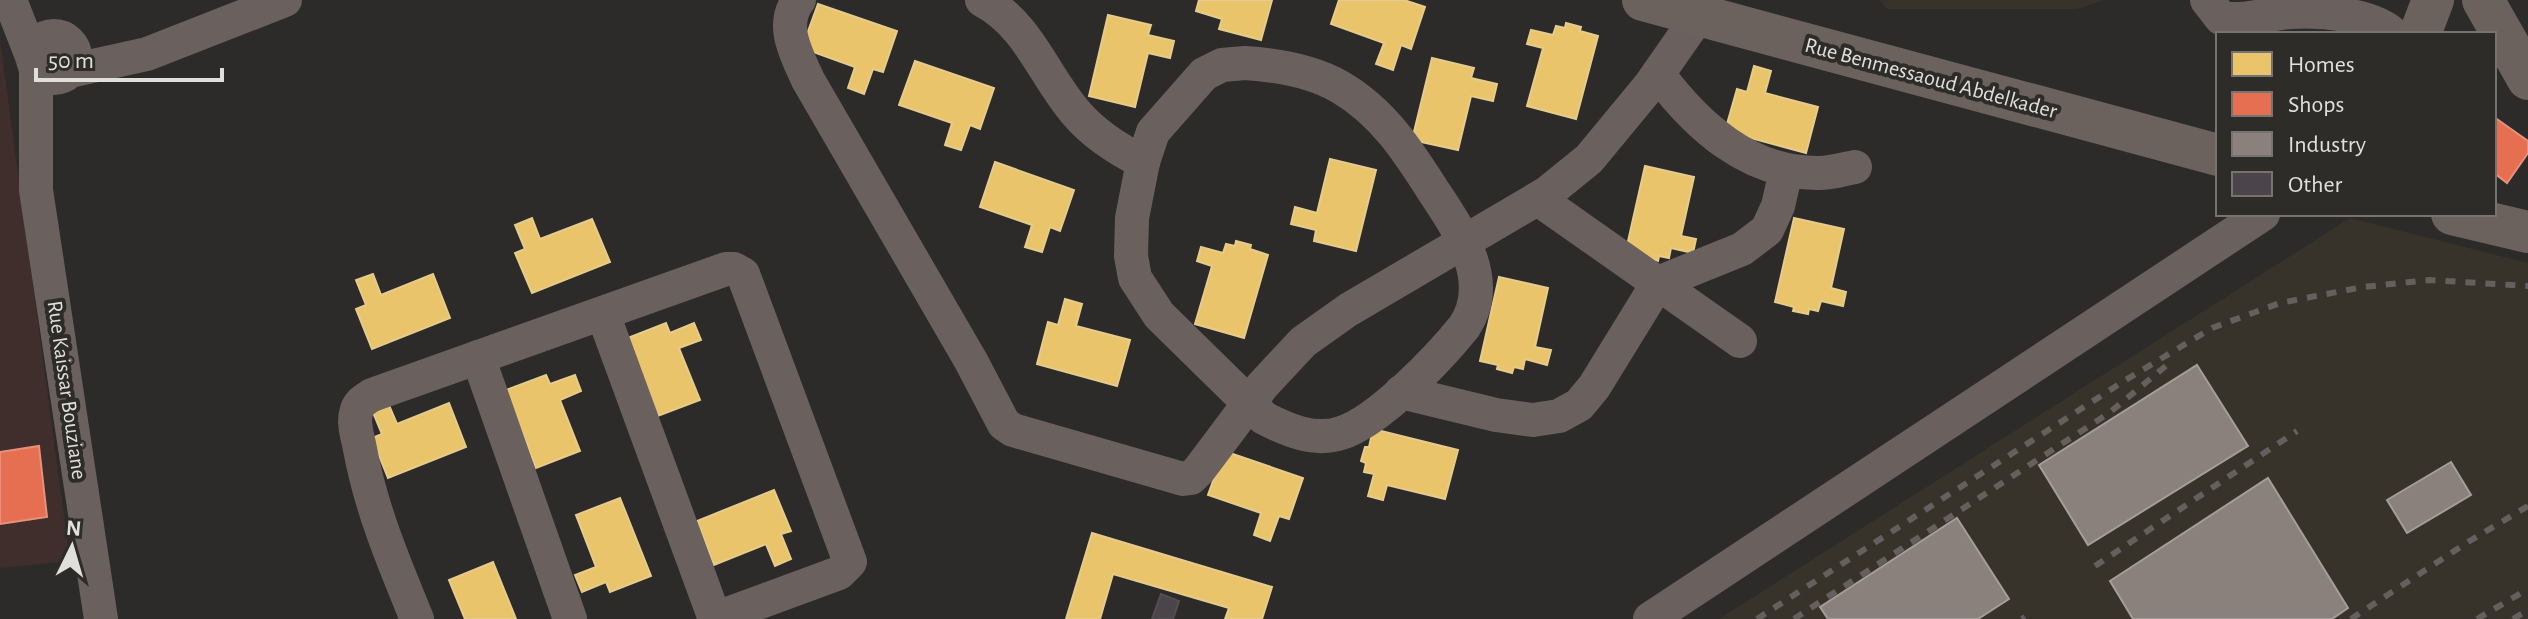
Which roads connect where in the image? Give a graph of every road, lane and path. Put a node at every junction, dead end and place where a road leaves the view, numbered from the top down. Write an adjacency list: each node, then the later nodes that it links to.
1 (10, 0): 14 (street)
2 (19, 0): 14 (street)
3 (285, 0): 14 (street)
4 (799, 0): 31 (street)
5 (982, 0): 18 (street)
6 (1643, 0): 10 (main road, Rue Benmessaoud Abdelkader)
7 (2207, 0): 11 (street)
8 (2433, 0): 13 (main road)
9 (2483, 0): 16 (main road)
10 (1699, 15): 15 (street); 17 (main road, Rue Benmessaoud Abdelkader)
11 (2290, 15): 12 (street)
12 (2391, 32)
13 (2421, 32)
14 (54, 58): 32 (street, Rue Kaissar Bouziane)
15 (1658, 74): 20 (street); 21 (street)
16 (2528, 79)
17 (2216, 154)
18 (1143, 162): 25 (street); 31 (street)
19 (1855, 167): 20 (street)
20 (1786, 171): 26 (street)
21 (1538, 199): 25 (street); 26 (street)
22 (2260, 216): 36 (street)
23 (2460, 216): 24 (main road)
24 (2528, 232)
25 (1466, 242): 30 (street); 31 (street)
26 (1658, 283): 28 (street); 30 (street)
27 (603, 314): 29 (street); 35 (street); 35 (street)
28 (1740, 341)
29 (478, 357): 33 (street); 34 (street)
30 (1401, 392): 31 (street)
31 (1250, 402)
32 (101, 619)
33 (417, 619)
34 (570, 619)
35 (715, 619)
36 (1650, 619)

